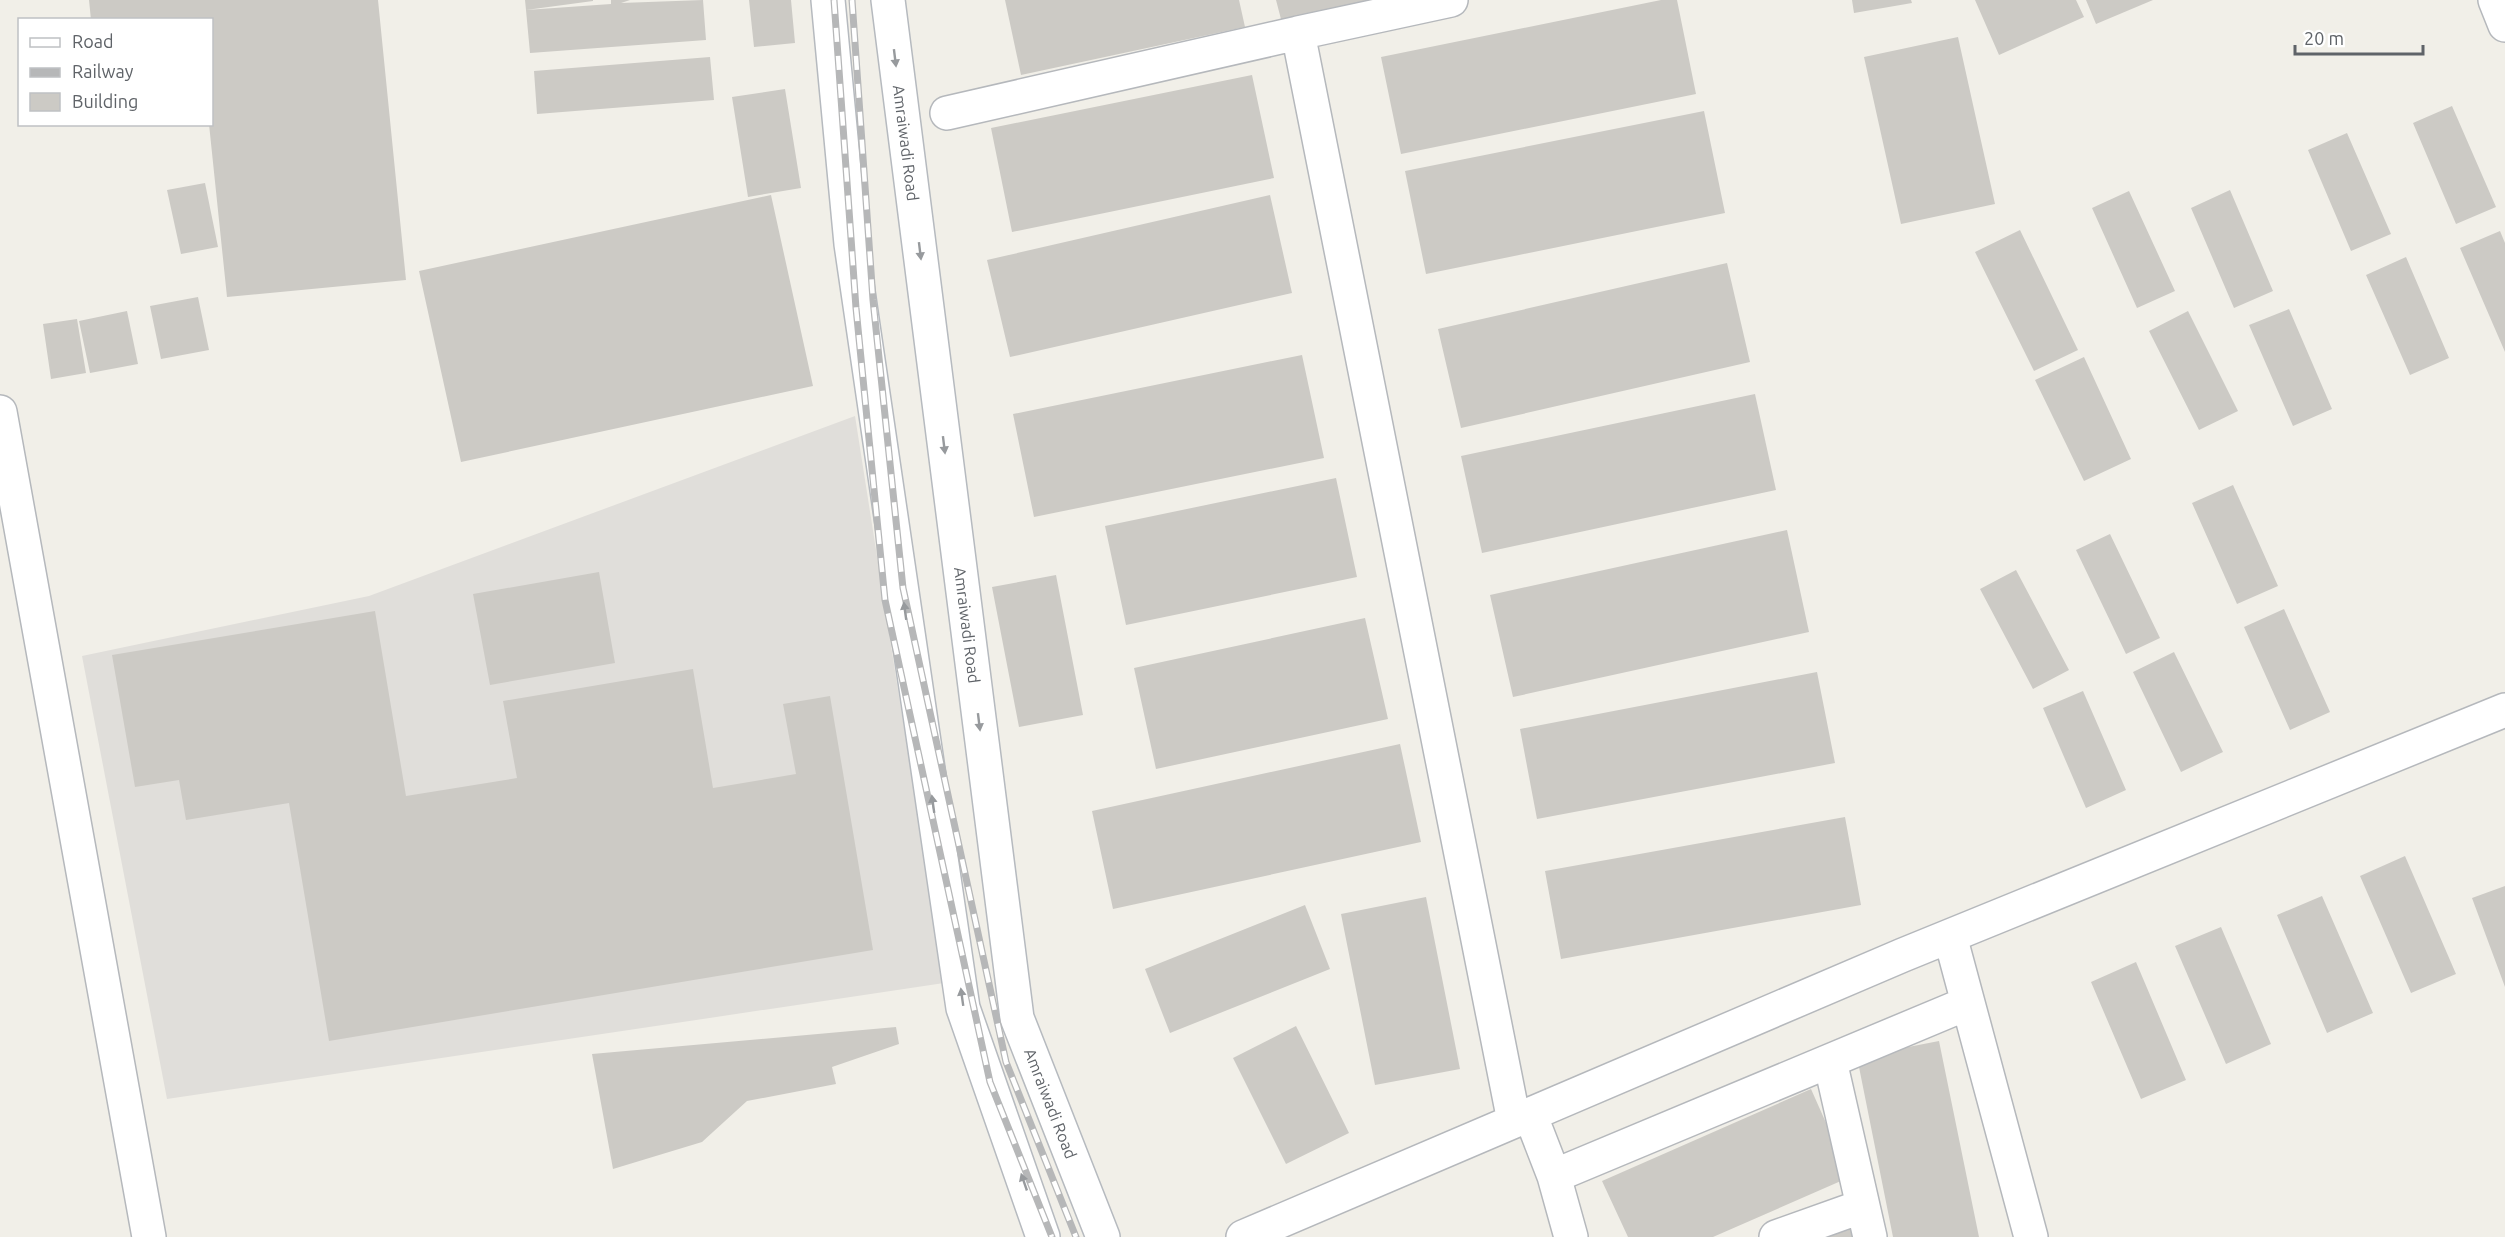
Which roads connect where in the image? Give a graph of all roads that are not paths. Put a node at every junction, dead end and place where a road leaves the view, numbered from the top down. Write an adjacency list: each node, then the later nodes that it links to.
1 (828, 0): 17 (street, one-way to 1)
2 (888, 0): 18 (street, Amraiwadi Road, one-way to 18)
3 (1451, 0): 6 (street)
4 (2495, 0): 5 (street)
5 (2505, 25)
6 (1298, 33): 7 (street); 13 (street)
7 (947, 113)
8 (0, 412): 16 (street)
9 (2505, 710): 10 (street)
10 (1950, 936): 11 (street); 13 (street)
11 (1968, 1004): 12 (street); 22 (street)
12 (1830, 1061): 14 (street); 15 (street)
13 (1522, 1117): 14 (street); 19 (street)
14 (1554, 1176): 20 (street)
15 (1866, 1222): 21 (street)
16 (149, 1237)
17 (1043, 1237)
18 (1103, 1237)
19 (1243, 1237)
20 (1571, 1237)
21 (1776, 1237)
22 (2031, 1237)

